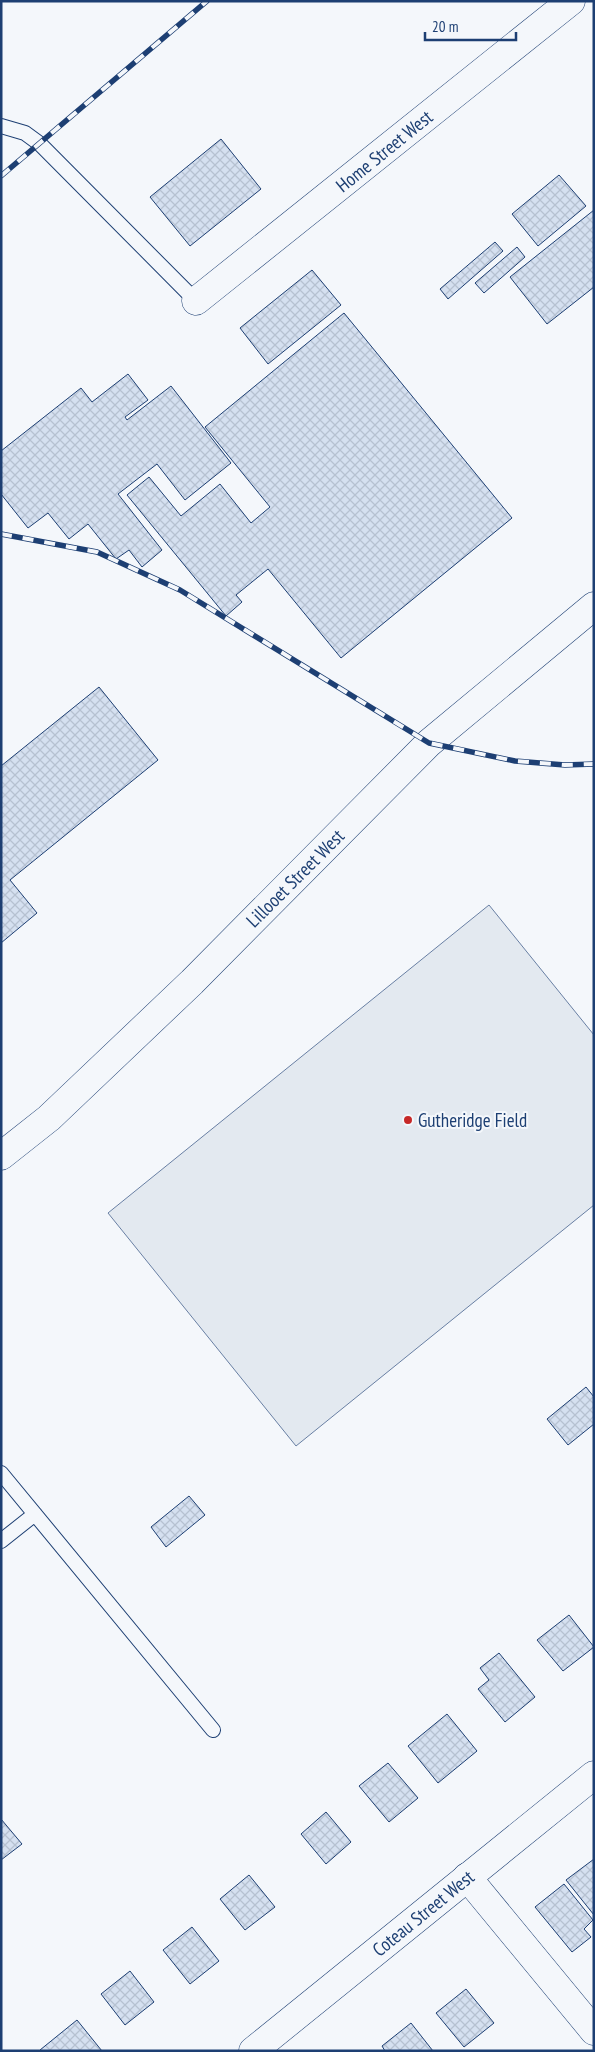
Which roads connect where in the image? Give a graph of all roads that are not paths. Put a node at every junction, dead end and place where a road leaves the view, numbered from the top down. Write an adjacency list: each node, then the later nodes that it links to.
1 (571, 1): 3 (street, Home Street West)
2 (1, 126): 3 (lane)
3 (196, 301)
4 (594, 606): 5 (street, Lillooet Street West)
5 (1, 1156)
6 (1, 1473): 7 (lane)
7 (35, 1514): 8 (lane); 9 (lane)
8 (1, 1541)
9 (213, 1730)
10 (594, 1775): 11 (street, Coteau Street West)
11 (467, 1877): 12 (street); 13 (street, Coteau Street West)
12 (594, 2031)
13 (252, 2051)

